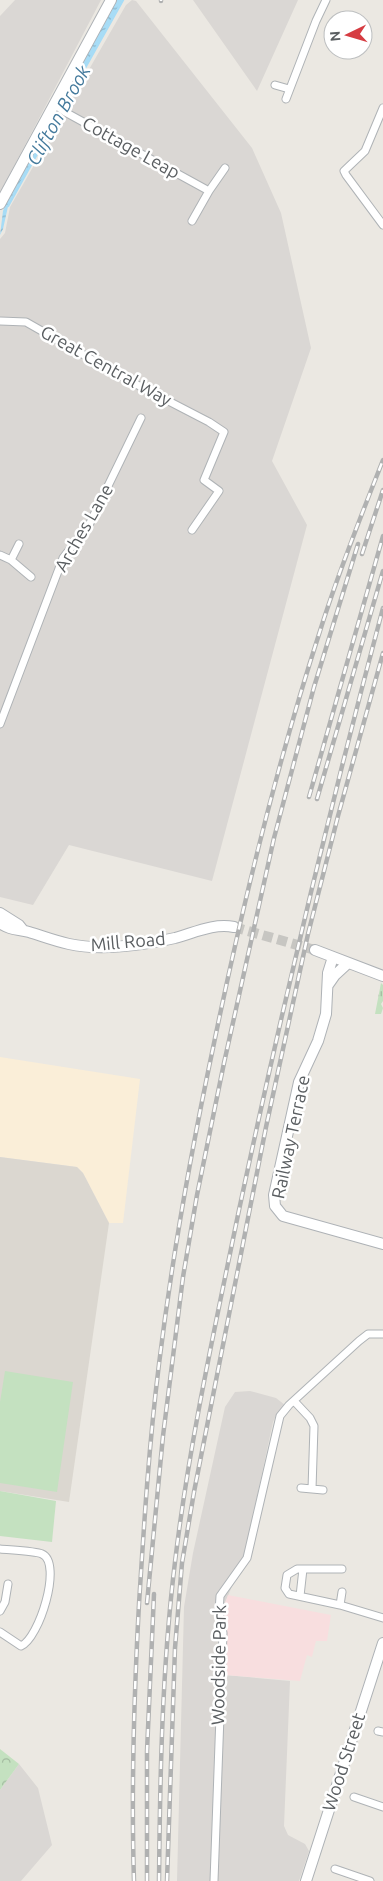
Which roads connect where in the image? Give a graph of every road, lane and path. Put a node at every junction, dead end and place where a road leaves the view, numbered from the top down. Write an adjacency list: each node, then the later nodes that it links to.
1 (112, 0): 6 (street)
2 (326, 0): 4 (street)
3 (274, 85): 4 (street)
4 (289, 89): 5 (street)
5 (286, 99)
6 (59, 108): 10 (street, Cottage Leap); 11 (street)
7 (383, 108): 8 (street)
8 (379, 124): 13 (street)
9 (225, 168): 10 (street)
10 (209, 191): 12 (street)
11 (0, 204)
12 (192, 221)
13 (383, 225)
14 (0, 321): 16 (street, Great Central Way)
15 (141, 418): 21 (street, Arches Lane)
16 (192, 530)
17 (19, 544): 19 (street)
18 (0, 555): 19 (street)
19 (11, 560): 20 (street)
20 (32, 577)
21 (0, 724)
22 (2, 921): 23 (street, Mill Road)
23 (234, 927)
24 (315, 950): 25 (street)
25 (340, 960): 26 (street); 27 (street); 27 (street, Railway Terrace)
26 (383, 976)
27 (328, 986): 28 (street, Railway Terrace)
28 (383, 1244)
29 (383, 1334): 30 (street, Woodside Park)
30 (295, 1402): 32 (street); 48 (street, Woodside Park)
31 (301, 1488): 32 (street)
32 (312, 1489): 33 (street)
33 (323, 1490)
34 (0, 1549): 43 (street)
35 (304, 1569): 36 (street); 39 (street); 39 (street)
36 (342, 1569)
37 (8, 1584): 41 (street)
38 (342, 1592): 40 (street)
39 (300, 1596): 40 (street)
40 (340, 1605): 42 (street)
41 (0, 1611)
42 (383, 1618)
43 (0, 1632)
44 (383, 1644): 49 (street, Wood Street)
45 (354, 1797): 46 (street)
46 (383, 1807)
47 (335, 1869): 50 (street)
48 (214, 1881)
49 (306, 1881)
50 (370, 1881)

